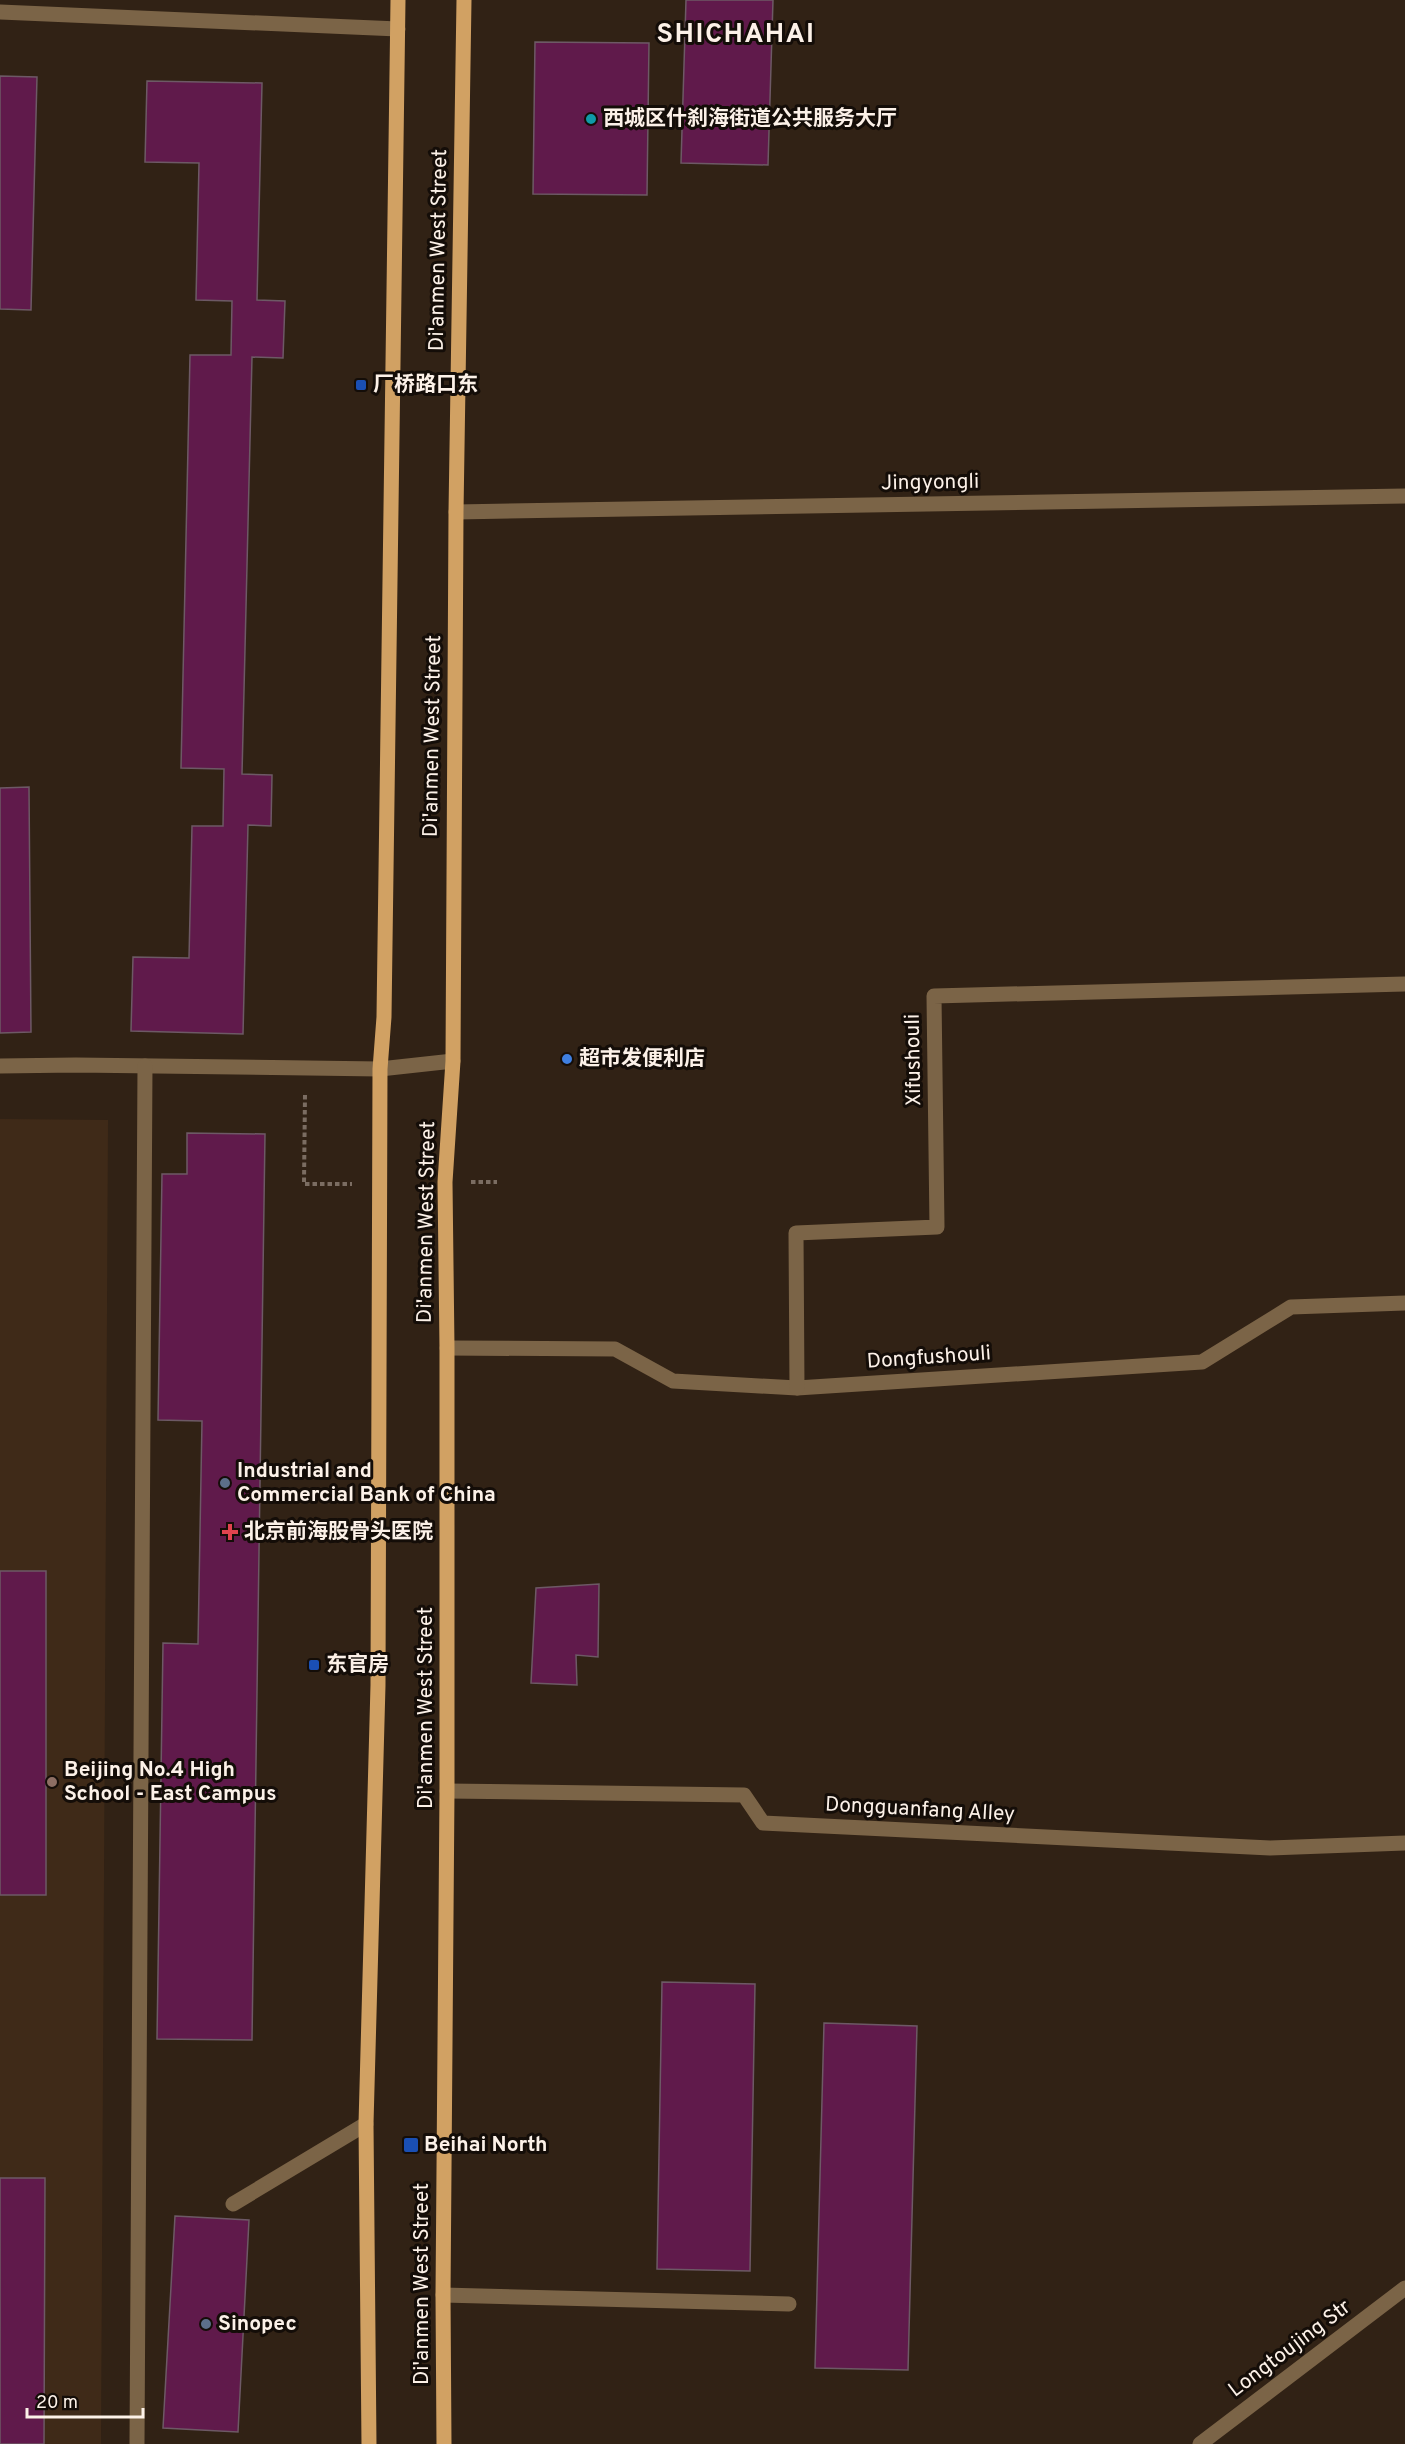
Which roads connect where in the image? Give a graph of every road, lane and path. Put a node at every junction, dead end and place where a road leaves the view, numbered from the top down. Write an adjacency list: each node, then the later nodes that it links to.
1 (398, 0): 4 (main road)
2 (464, 0): 6 (main road, Di'anmen West Street)
3 (0, 12): 4 (street)
4 (398, 29): 11 (main road)
5 (1405, 496): 6 (street, Jingyongli)
6 (456, 512): 8 (main road, Di'anmen West Street)
7 (1405, 984): 14 (street, Xifushouli)
8 (453, 1061): 11 (street); 13 (main road, Di'anmen West Street)
9 (0, 1066): 10 (street)
10 (145, 1066): 11 (street); 22 (street)
11 (380, 1069): 17 (main road)
12 (1405, 1303): 14 (street, Dongfushouli)
13 (447, 1348): 14 (street, Dongfushouli); 15 (main road, Di'anmen West Street)
14 (797, 1388)
15 (447, 1791): 16 (street, Dongguanfang Alley); 20 (main road, Di'anmen West Street)
16 (1405, 1844)
17 (366, 2124): 18 (street); 23 (main road)
18 (233, 2204)
19 (1405, 2288): 25 (street, Longtoujing Str)
20 (442, 2295): 21 (street); 24 (main road, Di'anmen West Street)
21 (789, 2304)
22 (137, 2444)
23 (369, 2444)
24 (444, 2444)
25 (1200, 2444)

